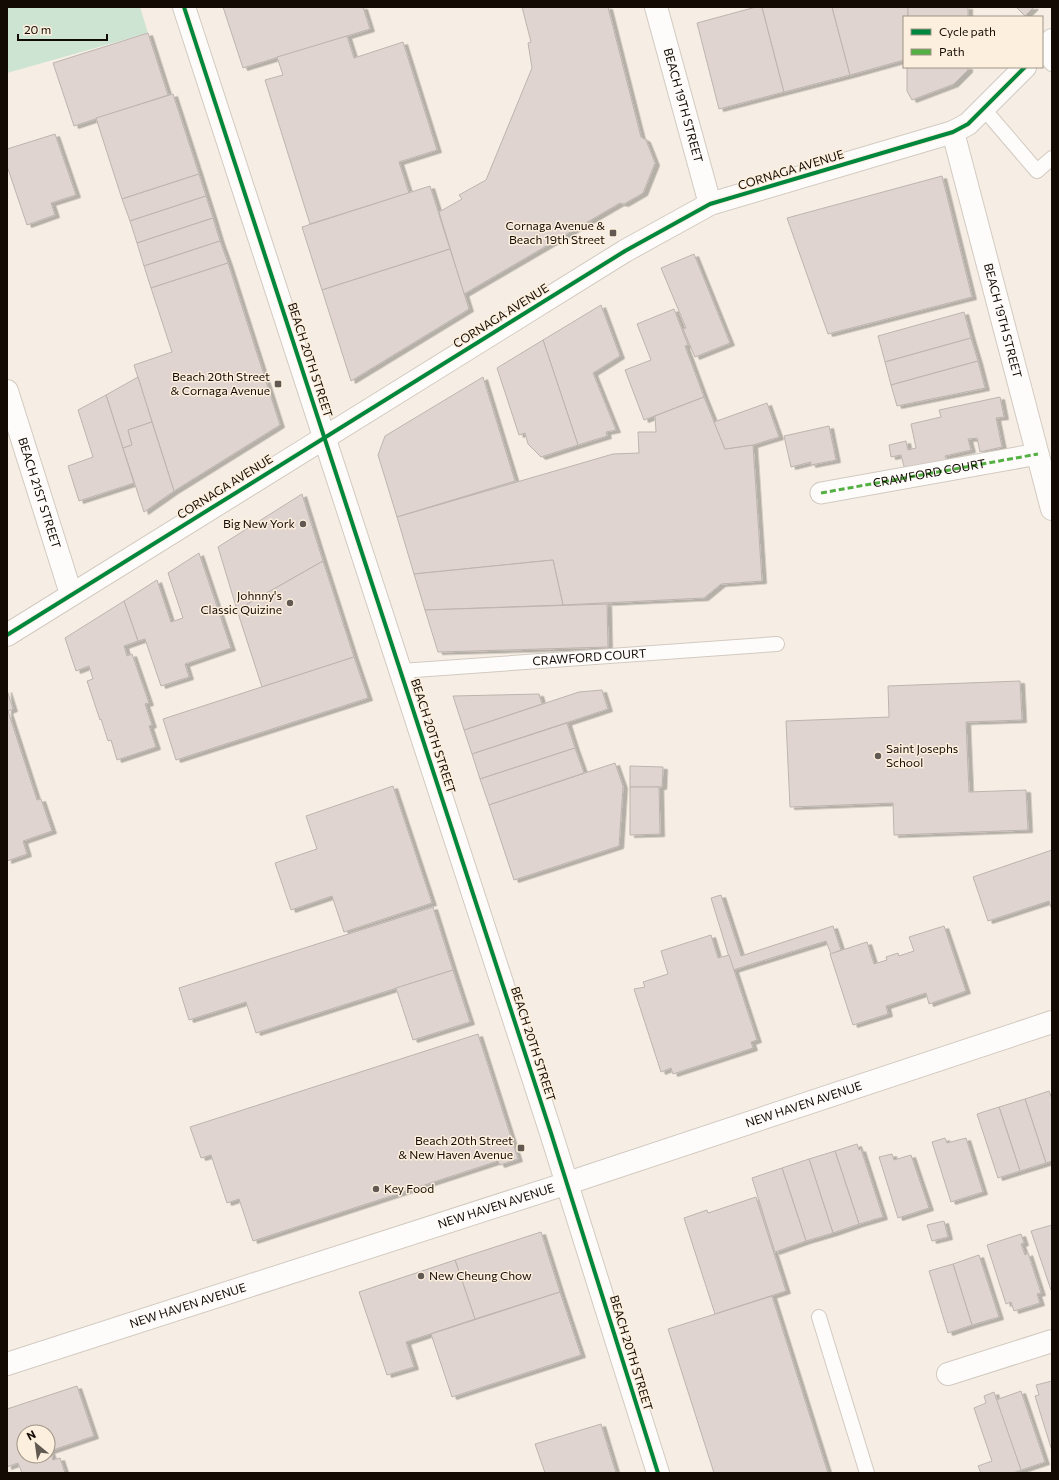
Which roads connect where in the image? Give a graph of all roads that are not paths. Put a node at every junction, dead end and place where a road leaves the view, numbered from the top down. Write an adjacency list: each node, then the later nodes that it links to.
1 (184, 7): 13 (street, BEACH 20TH STREET)
2 (656, 7): 11 (street, BEACH 19TH STREET)
3 (1052, 40): 4 (street)
4 (1043, 49)
5 (1043, 54): 6 (lane)
6 (1052, 64)
7 (1024, 68): 8 (street, CORNAGA AVENUE)
8 (983, 108): 9 (street, CORNAGA AVENUE); 10 (lane)
9 (953, 132): 11 (street, CORNAGA AVENUE); 14 (street, BEACH 19TH STREET)
10 (1052, 158)
11 (710, 204): 13 (street, CORNAGA AVENUE)
12 (7, 392): 17 (street, BEACH 21ST STREET)
13 (325, 436): 17 (street, CORNAGA AVENUE); 20 (street, BEACH 20TH STREET)
14 (1038, 454): 15 (street, CRAWFORD COURT); 16 (street, BEACH 19TH STREET)
15 (821, 493)
16 (1052, 509)
17 (71, 594): 18 (street, CORNAGA AVENUE)
18 (7, 635)
19 (777, 644): 20 (lane, CRAWFORD COURT)
20 (401, 671): 22 (street, BEACH 20TH STREET)
21 (1052, 1022): 22 (street, NEW HAVEN AVENUE)
22 (568, 1183): 25 (street, NEW HAVEN AVENUE); 27 (street, BEACH 20TH STREET)
23 (819, 1317): 28 (lane)
24 (1052, 1341): 26 (street)
25 (7, 1364)
26 (948, 1374)
27 (658, 1473)
28 (867, 1473)

